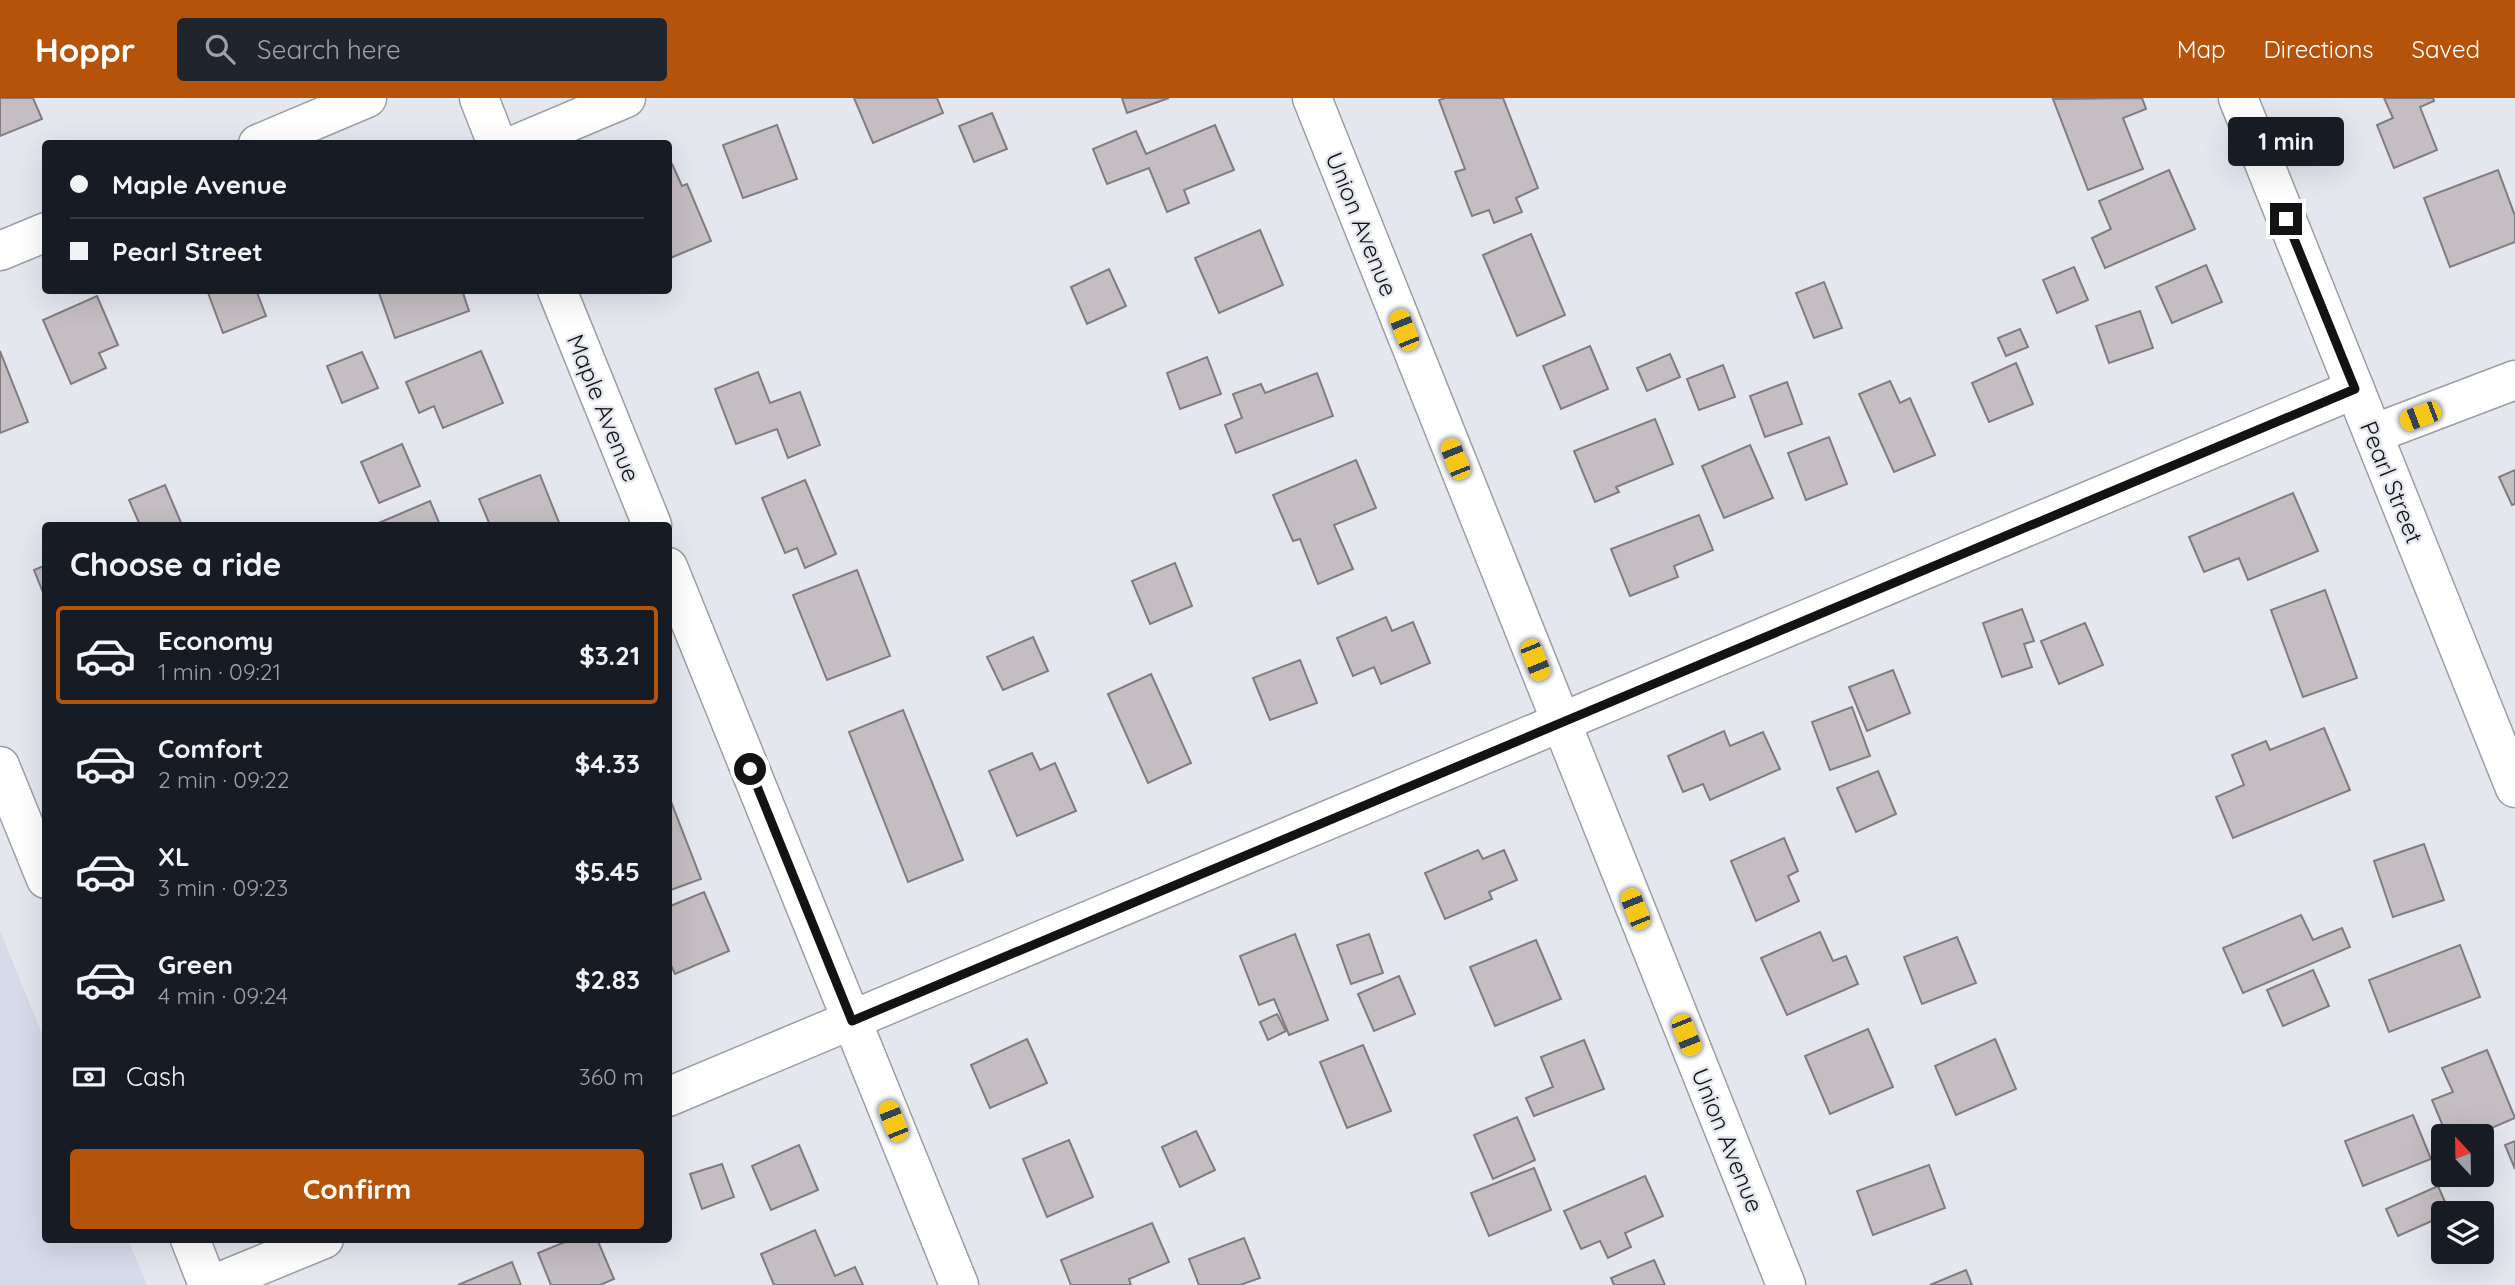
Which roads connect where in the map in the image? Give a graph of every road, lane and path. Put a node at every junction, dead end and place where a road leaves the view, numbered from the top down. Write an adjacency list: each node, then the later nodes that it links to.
1 (367, 98): 6 (street)
2 (479, 98): 7 (street)
3 (626, 98): 8 (street)
4 (1312, 98): 17 (street, Union Avenue)
5 (2238, 98): 13 (street, Pearl Street)
6 (267, 140)
7 (495, 140)
8 (526, 140)
9 (42, 234): 10 (street)
10 (0, 251)
11 (559, 294): 15 (street, Maple Avenue)
12 (2515, 380): 14 (street)
13 (2355, 389): 14 (street, Pearl Street); 17 (street)
14 (2373, 434): 19 (street, Pearl Street)
15 (651, 522)
16 (672, 576): 21 (street)
17 (1560, 722): 21 (street); 27 (street, Union Avenue)
18 (0, 766): 20 (street)
19 (2515, 788)
20 (42, 869)
21 (852, 1021): 22 (street); 26 (street)
22 (672, 1095)
23 (192, 1243): 25 (street)
24 (314, 1243): 25 (street)
25 (210, 1285)
26 (959, 1285)
27 (1786, 1285)

